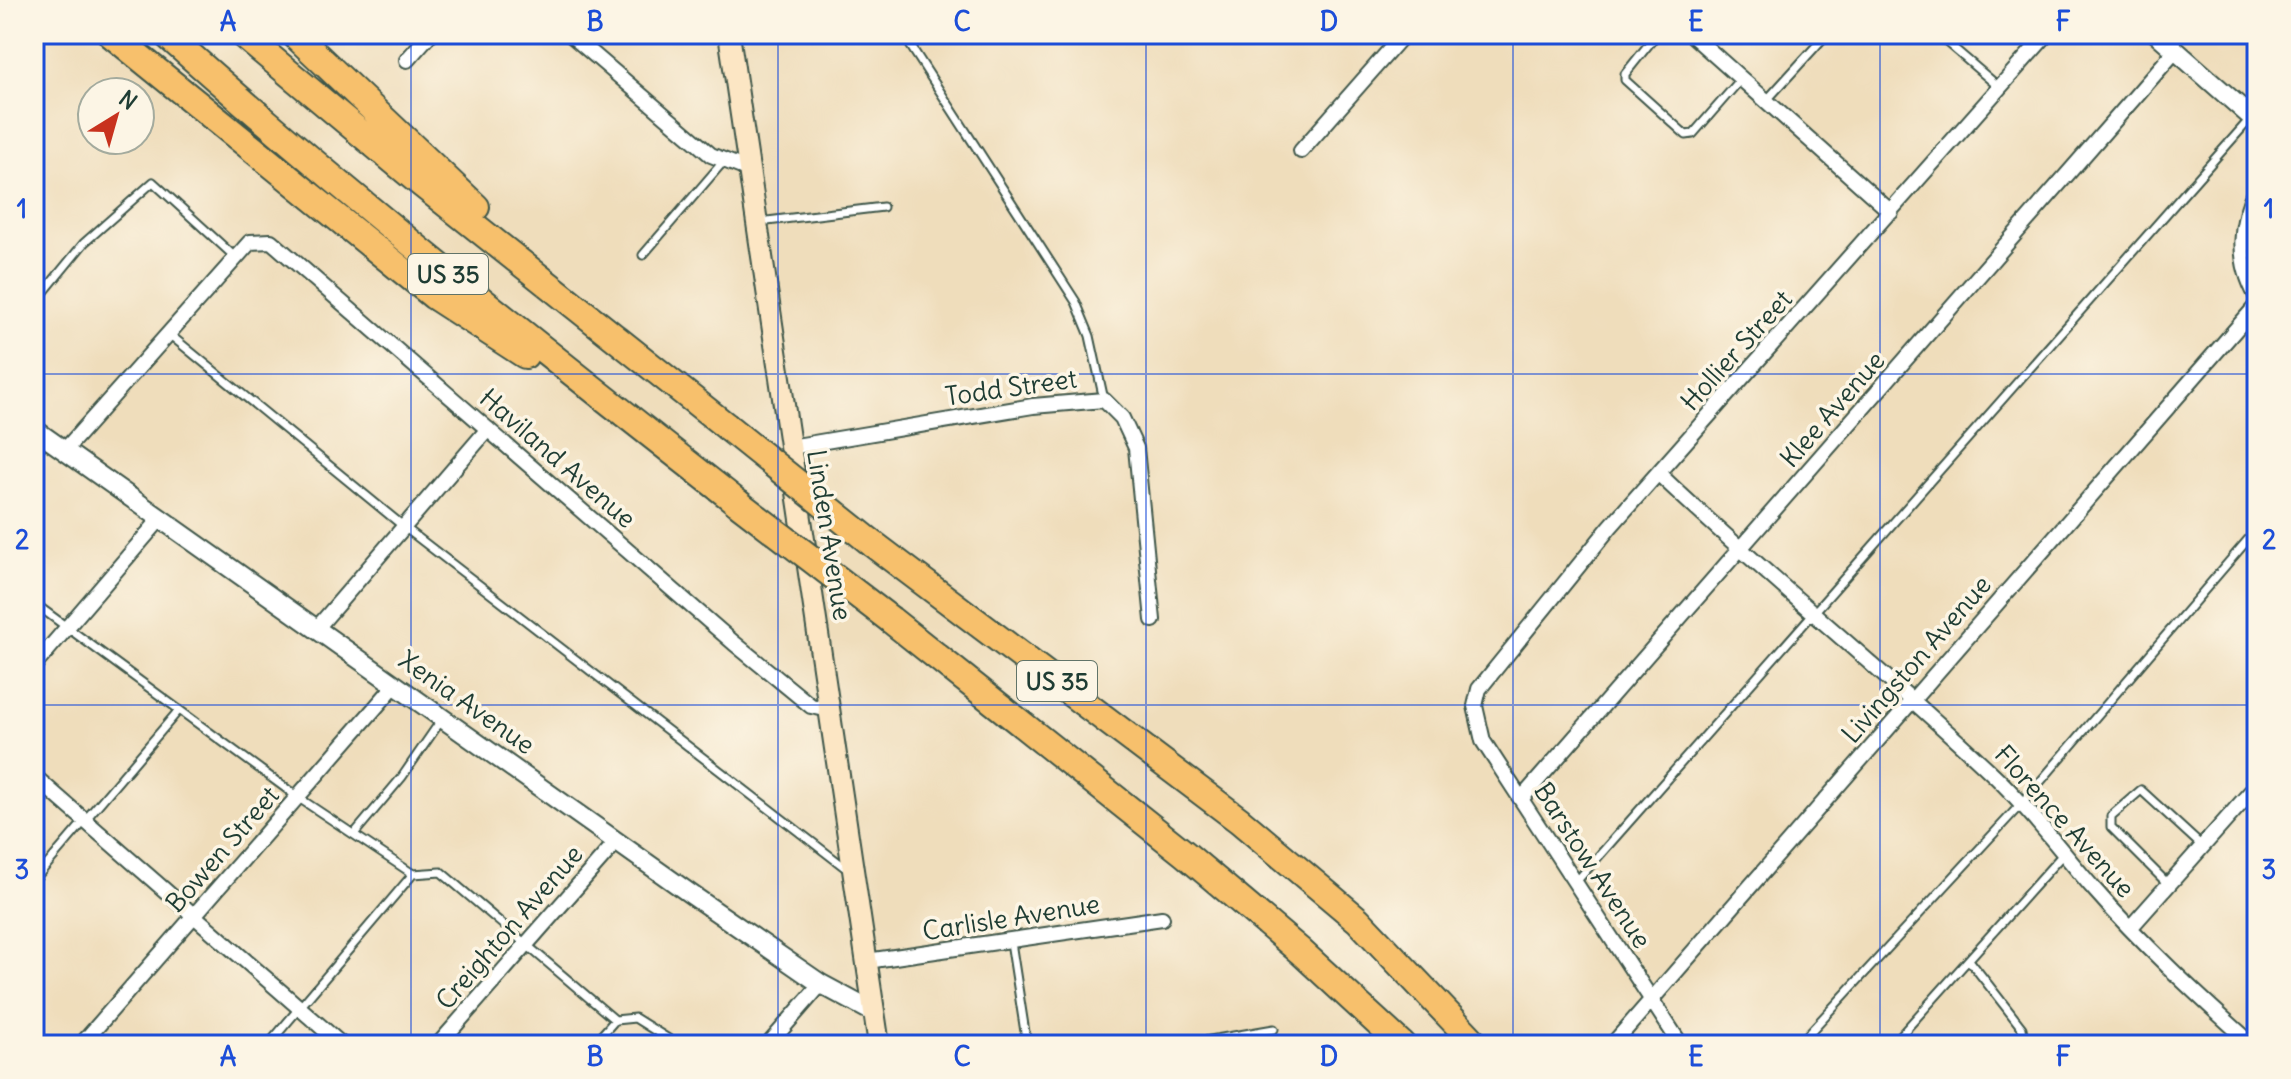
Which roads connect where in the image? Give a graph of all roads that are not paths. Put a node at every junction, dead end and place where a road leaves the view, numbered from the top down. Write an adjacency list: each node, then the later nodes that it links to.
1 (111, 34): 39 (highway)
2 (166, 34): 39 (highway, US 35)
3 (242, 34): 35 (highway, US 35)
4 (294, 34): 35 (highway)
5 (430, 34): 17 (street)
6 (570, 34): 23 (street)
7 (729, 34): 24 (main road, Linden Avenue)
8 (903, 34): 36 (lane)
9 (1404, 34): 22 (street)
10 (1657, 34): 18 (lane)
11 (1827, 34): 20 (lane)
12 (1937, 34): 19 (lane)
13 (2047, 34): 19 (street, Hollier Street)
14 (2157, 34): 16 (street)
15 (1696, 36): 18 (street)
16 (2176, 50): 21 (street); 46 (street, Klee Avenue)
17 (407, 60)
18 (1741, 79): 20 (street)
19 (2000, 88): 27 (street, Hollier Street)
20 (1766, 101): 27 (street)
21 (2255, 117): 48 (lane)
22 (1301, 151)
23 (723, 162): 24 (street); 29 (lane)
24 (749, 170): 28 (main road, Linden Avenue)
25 (2257, 186): 31 (street)
26 (883, 207): 28 (lane)
27 (1891, 212): 42 (street, Hollier Street)
28 (757, 223): 40 (main road, Linden Avenue)
29 (643, 255)
30 (235, 257): 32 (lane); 34 (street); 38 (street, Haviland Avenue)
31 (2257, 297)
32 (34, 304)
33 (2257, 305): 54 (street, Livingston Avenue)
34 (168, 333): 41 (street); 44 (lane)
35 (614, 334): 88 (highway, US 35, bridge)
36 (1104, 400): 40 (street, Todd Street); 49 (street, Todd Street)
37 (34, 429): 41 (street, Xenia Avenue)
38 (488, 429): 44 (street); 57 (street, Haviland Avenue)
39 (667, 447): 99 (highway, US 35, bridge)
40 (790, 447): 57 (main road, Linden Avenue)
41 (64, 451): 43 (street, Xenia Avenue)
42 (1659, 474): 46 (street, Florence Avenue); 55 (street, Hollier Street)
43 (161, 518): 50 (street); 51 (street, Xenia Avenue)
44 (403, 526): 51 (street); 70 (lane)
45 (2257, 529): 63 (lane)
46 (1740, 552): 48 (street, Florence Avenue); 62 (street, Klee Avenue)
47 (34, 603): 50 (lane)
48 (1812, 611): 54 (street, Florence Avenue); 72 (lane)
49 (1153, 620)
50 (69, 627): 52 (street); 56 (lane)
51 (317, 628): 53 (street, Xenia Avenue)
52 (34, 666)
53 (396, 684): 58 (street, Xenia Avenue); 61 (street, Bowen Street)
54 (1912, 701): 63 (street, Florence Avenue); 82 (street, Livingston Avenue)
55 (1475, 706): 62 (street, Barstow Avenue)
56 (179, 710): 61 (lane); 64 (lane)
57 (830, 710): 70 (main road, Linden Avenue)
58 (443, 717): 65 (lane); 66 (street, Xenia Avenue)
59 (34, 776): 64 (street)
60 (2257, 785): 67 (street)
61 (299, 798): 65 (lane); 74 (street, Bowen Street)
62 (1522, 798): 72 (street, Barstow Avenue)
63 (2022, 803): 68 (street, Florence Avenue); 102 (lane)
64 (86, 821): 71 (lane); 74 (street)
65 (354, 834): 69 (lane)
66 (617, 841): 78 (street, Creighton Avenue); 81 (street, Xenia Avenue)
67 (2203, 847): 73 (street); 73 (lane)
68 (2064, 853): 76 (street, Florence Avenue); 79 (lane)
69 (413, 874): 78 (lane); 83 (lane)
70 (855, 875): 80 (main road, Linden Avenue)
71 (34, 880)
72 (1575, 883): 82 (street, Barstow Avenue)
73 (2169, 885): 76 (street)
74 (194, 916): 83 (street); 89 (street, Bowen Street)
75 (1162, 918): 77 (street, Carlisle Avenue)
76 (2130, 928): 87 (street, Florence Avenue)
77 (1011, 942): 80 (street, Carlisle Avenue); 97 (lane)
78 (524, 946): 85 (lane); 92 (street, Creighton Avenue)
79 (1969, 960): 103 (lane); 104 (lane)
80 (867, 961): 84 (main road, Linden Avenue)
81 (821, 984): 84 (street, Xenia Avenue); 95 (street)
82 (1651, 999): 100 (street, Livingston Avenue); 101 (street, Barstow Avenue)
83 (300, 1008): 90 (lane); 91 (street)
84 (873, 1012): 96 (main road, Linden Avenue)
85 (615, 1020): 93 (lane); 94 (lane)
86 (1274, 1029): 98 (lane)
87 (2253, 1039)
88 (1477, 1044)
89 (81, 1045)
90 (268, 1045)
91 (342, 1045)
92 (438, 1045)
93 (593, 1045)
94 (678, 1045)
95 (768, 1045)
96 (879, 1045)
97 (1027, 1045)
98 (1181, 1045)
99 (1402, 1045)
100 (1612, 1045)
101 (1681, 1045)
102 (1798, 1045)
103 (1892, 1045)
104 (2025, 1045)

